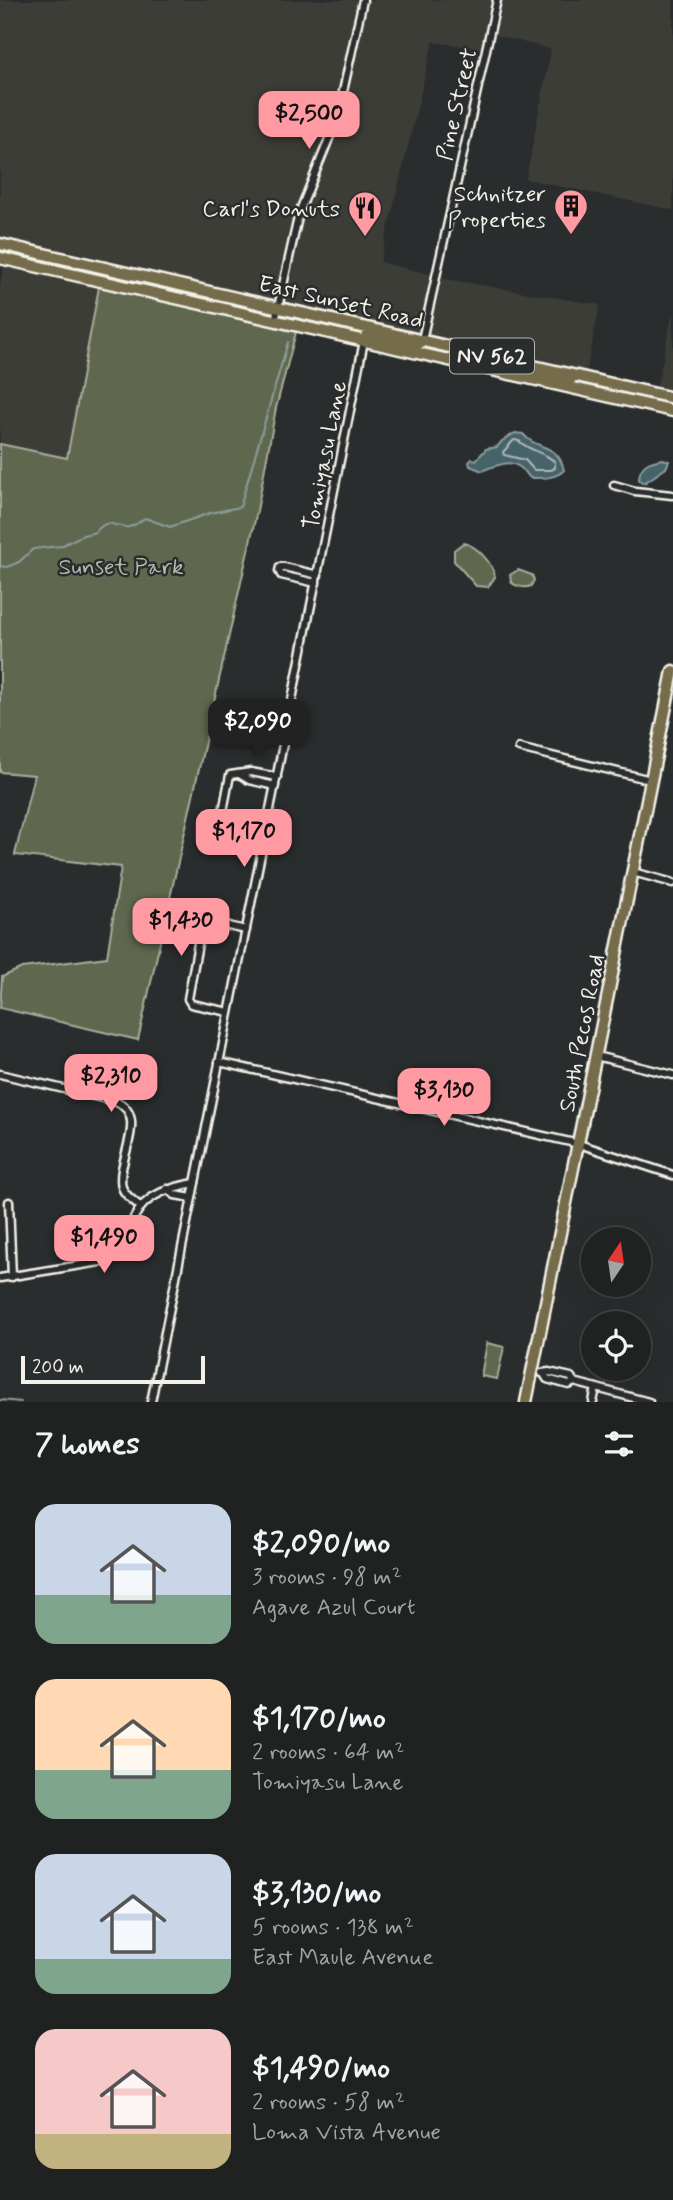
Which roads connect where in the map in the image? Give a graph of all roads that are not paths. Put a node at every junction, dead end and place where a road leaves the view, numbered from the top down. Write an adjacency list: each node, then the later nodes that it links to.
1 (363, 0): 7 (street)
2 (497, 0): 9 (street, Pine Street)
3 (0, 244): 5 (main road, East Sunset Road / NV 562)
4 (0, 258): 6 (main road, East Sunset Road / NV 562)
5 (141, 276): 6 (main road); 7 (main road, East Sunset Road / NV 562)
6 (138, 290): 8 (main road, East Sunset Road / NV 562)
7 (278, 307): 8 (street); 9 (main road, East Sunset Road / NV 562)
8 (275, 321): 10 (main road, East Sunset Road / NV 562)
9 (422, 340): 10 (main road); 12 (main road, East Sunset Road / NV 562)
10 (364, 341): 11 (main road, East Sunset Road / NV 562); 19 (street, Tomiyasu Lane)
11 (419, 354): 12 (main road); 13 (main road, East Sunset Road / NV 562)
12 (511, 360): 14 (main road, East Sunset Road / NV 562)
13 (508, 374): 14 (main road); 16 (main road, East Sunset Road / NV 562)
14 (585, 378): 15 (main road, East Sunset Road / NV 562)
15 (673, 398)
16 (673, 411)
17 (614, 485): 18 (street)
18 (672, 495)
19 (318, 575): 20 (street, Tomiyasu Lane); 20 (street)
20 (316, 583): 25 (street, Tomiyasu Lane)
21 (673, 671): 22 (main road, South Pecos Road)
22 (671, 691): 26 (main road, South Pecos Road)
23 (519, 748): 26 (street)
24 (239, 774): 25 (street); 27 (street); 28 (street)
25 (277, 777): 27 (street, Tomiyasu Lane)
26 (651, 780): 29 (main road, South Pecos Road)
27 (275, 786): 31 (street, Tomiyasu Lane)
28 (220, 827)
29 (633, 872): 30 (street); 33 (main road, South Pecos Road)
30 (673, 883)
31 (246, 930): 32 (street, Tomiyasu Lane); 32 (street)
32 (229, 1012): 34 (street, Tomiyasu Lane)
33 (596, 1056): 36 (street); 37 (main road, South Pecos Road)
34 (219, 1062): 37 (street); 39 (street, Tomiyasu Lane)
35 (0, 1074): 43 (street)
36 (673, 1075)
37 (579, 1144): 38 (street); 46 (main road, South Pecos Road)
38 (673, 1175)
39 (195, 1183): 40 (street); 41 (street, Tomiyasu Lane)
40 (167, 1189): 41 (street); 43 (street)
41 (192, 1198): 48 (street, Tomiyasu Lane)
42 (9, 1202): 44 (street)
43 (141, 1207): 44 (street)
44 (12, 1277): 45 (street)
45 (0, 1278)
46 (532, 1371): 47 (street); 49 (main road, South Pecos Road)
47 (596, 1388): 50 (street); 51 (street)
48 (151, 1402)
49 (526, 1402)
50 (593, 1402)
51 (649, 1402)

